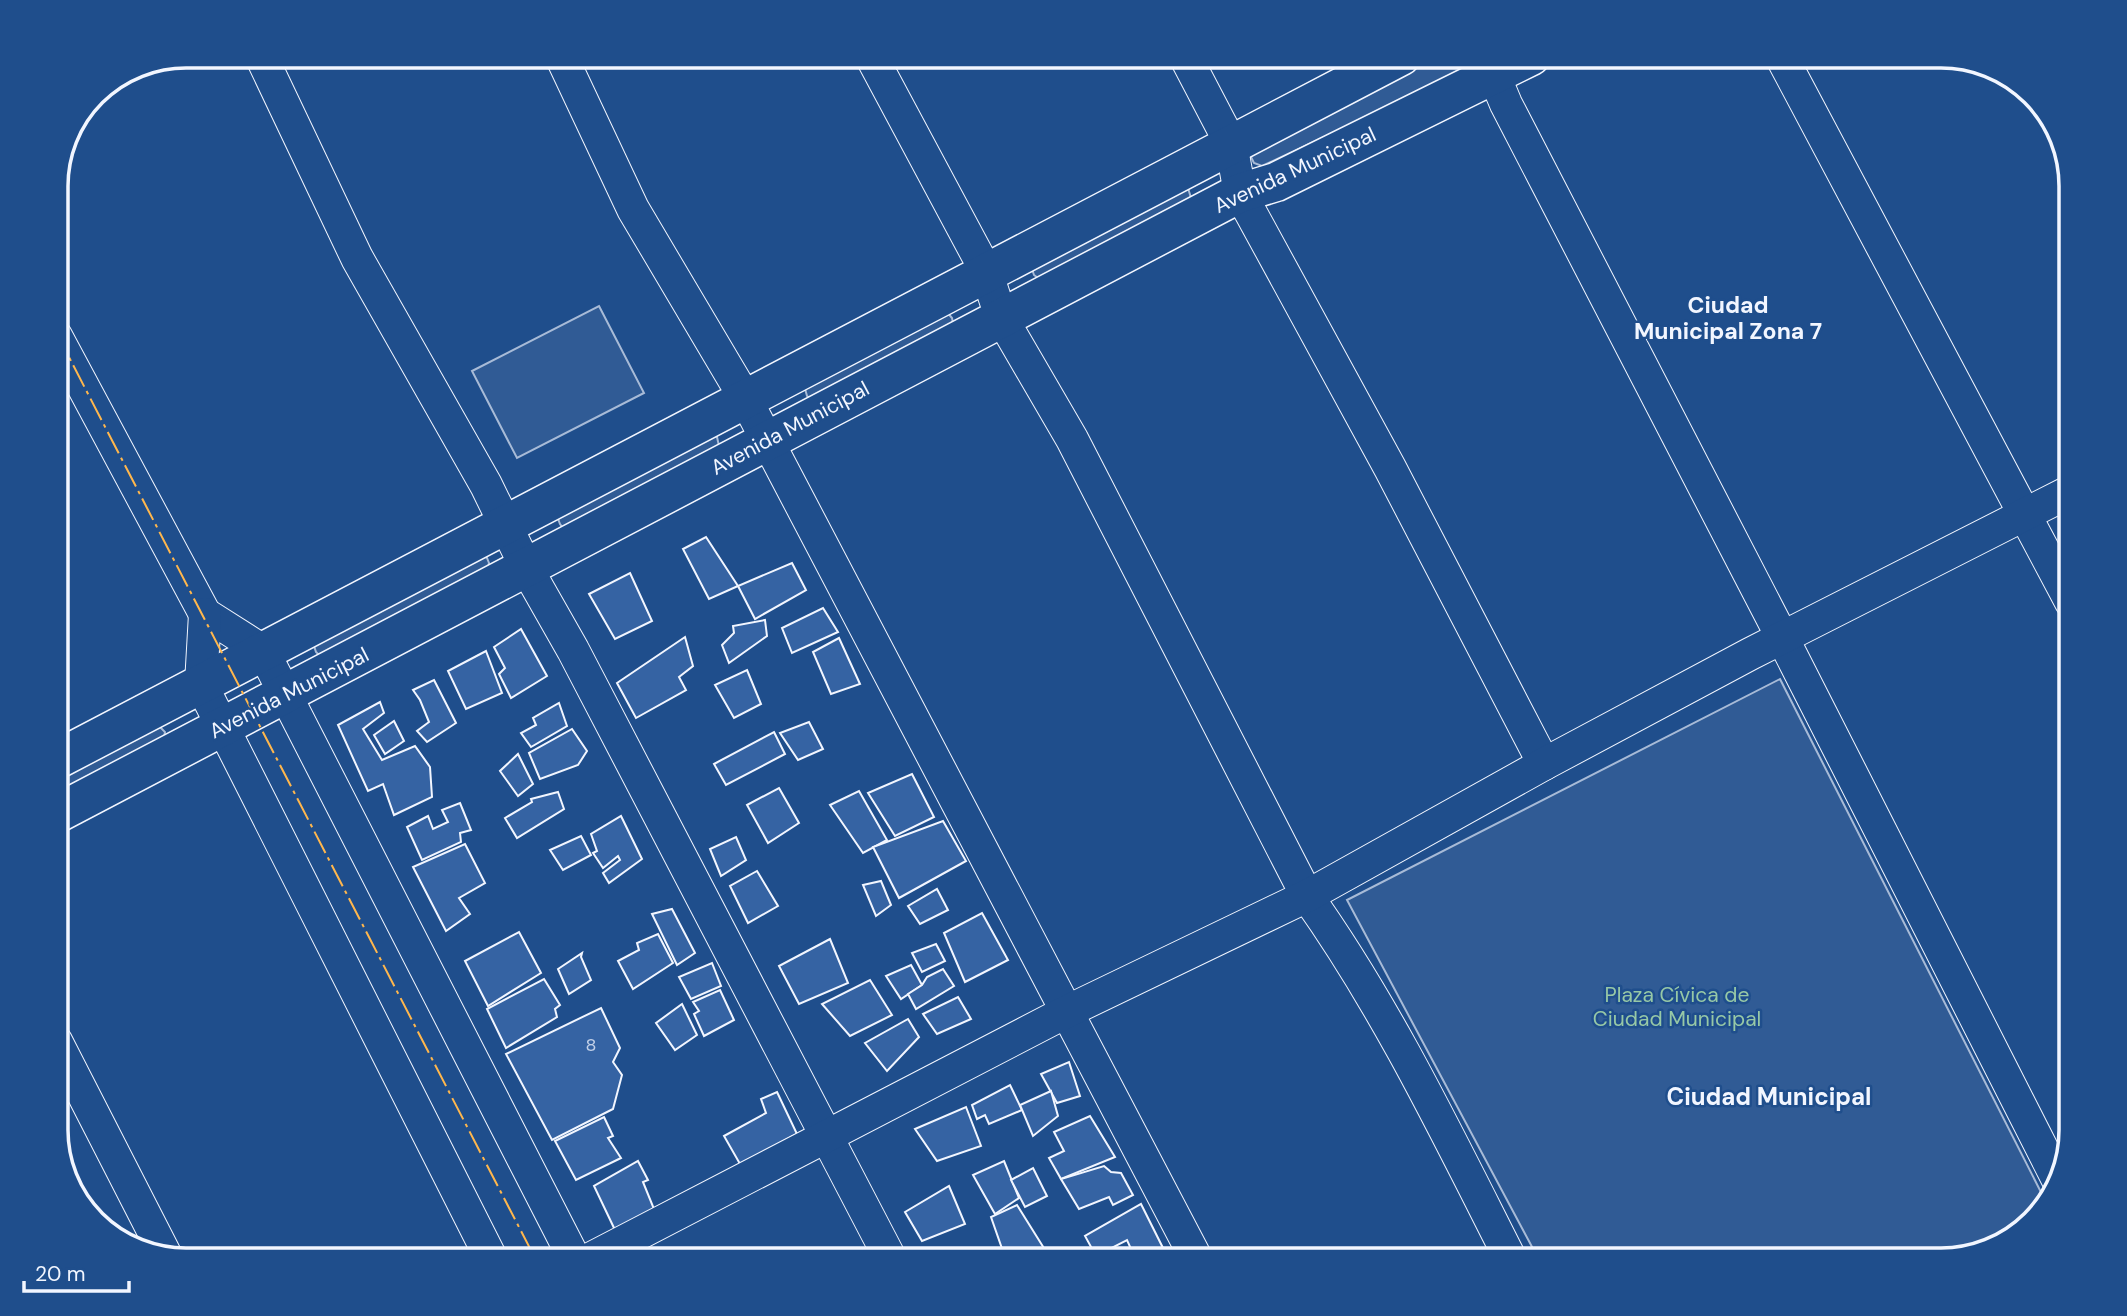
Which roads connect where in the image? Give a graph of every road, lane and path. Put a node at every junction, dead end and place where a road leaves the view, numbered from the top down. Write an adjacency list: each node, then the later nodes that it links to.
1 (267, 68): 18 (street)
2 (567, 68): 14 (street)
3 (877, 68): 11 (street)
4 (1191, 68): 9 (street)
5 (1378, 68): 9 (street)
6 (1485, 68): 10 (street, Avenida Municipal)
7 (1492, 68): 22 (street)
8 (1787, 68): 17 (street)
9 (1231, 144): 10 (street); 11 (street)
10 (1240, 193): 12 (street, Avenida Municipal); 28 (street)
11 (986, 271): 12 (street); 14 (street)
12 (1001, 317): 15 (street, Avenida Municipal); 30 (street)
13 (69, 360): 21 (street)
14 (746, 398): 15 (street); 18 (street)
15 (767, 441): 19 (street, Avenida Municipal); 31 (street)
16 (2058, 497): 17 (street)
17 (2025, 514): 20 (street); 22 (street)
18 (506, 526): 19 (street); 23 (street)
19 (527, 569): 25 (street, Avenida Municipal); 33 (street)
20 (2058, 578)
21 (205, 614): 23 (street); 24 (street)
22 (1782, 637): 28 (street); 34 (street)
23 (263, 652): 24 (street); 25 (street)
24 (201, 684): 26 (street); 27 (street)
25 (285, 695): 26 (street, Avenida Municipal); 37 (street)
26 (222, 728): 29 (street, Avenida Municipal); 36 (street)
27 (69, 753)
28 (1544, 764): 30 (street)
29 (69, 807)
30 (1307, 896): 31 (street); 41 (street)
31 (1066, 1012): 33 (street); 40 (street)
32 (69, 1066): 35 (street)
33 (826, 1138): 38 (street); 39 (street)
34 (2052, 1170)
35 (160, 1245)
36 (486, 1248)
37 (569, 1248)
38 (611, 1248)
39 (885, 1248)
40 (1191, 1248)
41 (1505, 1248)

